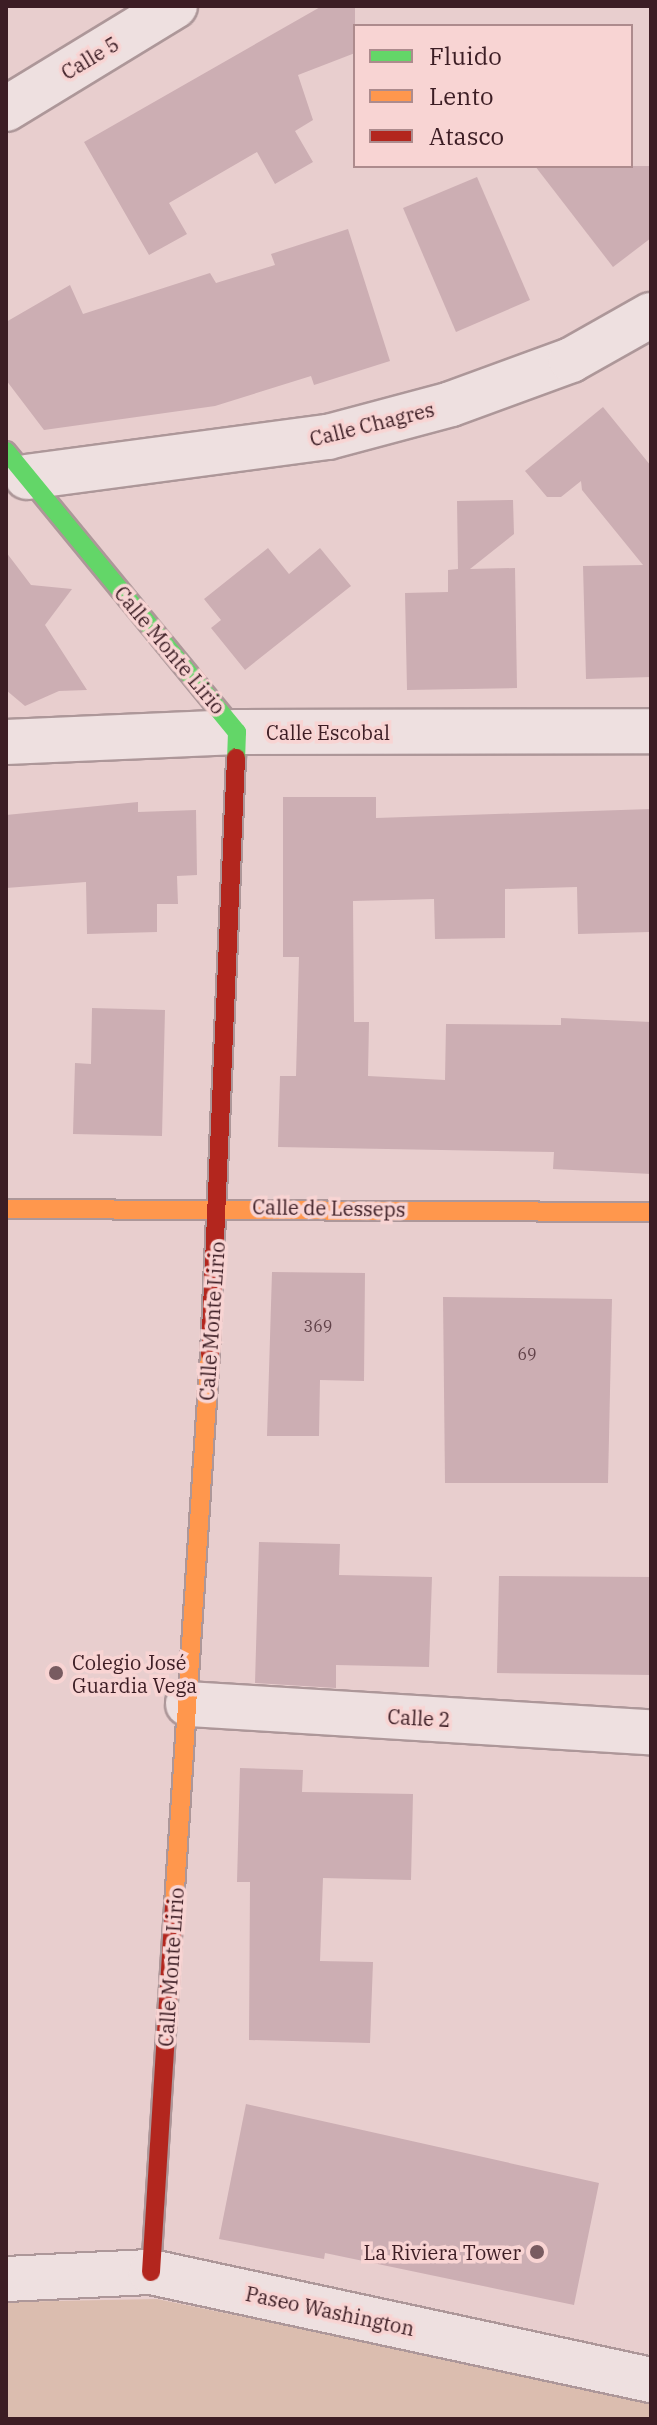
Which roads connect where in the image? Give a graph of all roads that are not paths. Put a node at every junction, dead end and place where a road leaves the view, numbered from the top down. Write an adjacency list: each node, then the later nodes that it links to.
1 (175, 6): 2 (street, Calle 5)
2 (6, 109)
3 (651, 315): 4 (street, Calle Chagres)
4 (17, 464): 6 (street, Calle Monte Lirio)
5 (651, 731): 6 (street, Calle Escobal)
6 (237, 732): 7 (street, Calle Escobal); 8 (street, Calle Monte Lirio)
7 (6, 742)
8 (219, 1207): 9 (street, Calle de Lesseps); 10 (street, Calle de Lesseps); 11 (street, Calle Monte Lirio)
9 (6, 1209)
10 (651, 1212)
11 (188, 1704): 12 (street, Calle 2); 13 (street, Calle Monte Lirio)
12 (651, 1732)
13 (151, 2272): 14 (street, Paseo Washington); 15 (street, Paseo Washington)
14 (6, 2279)
15 (651, 2380)

